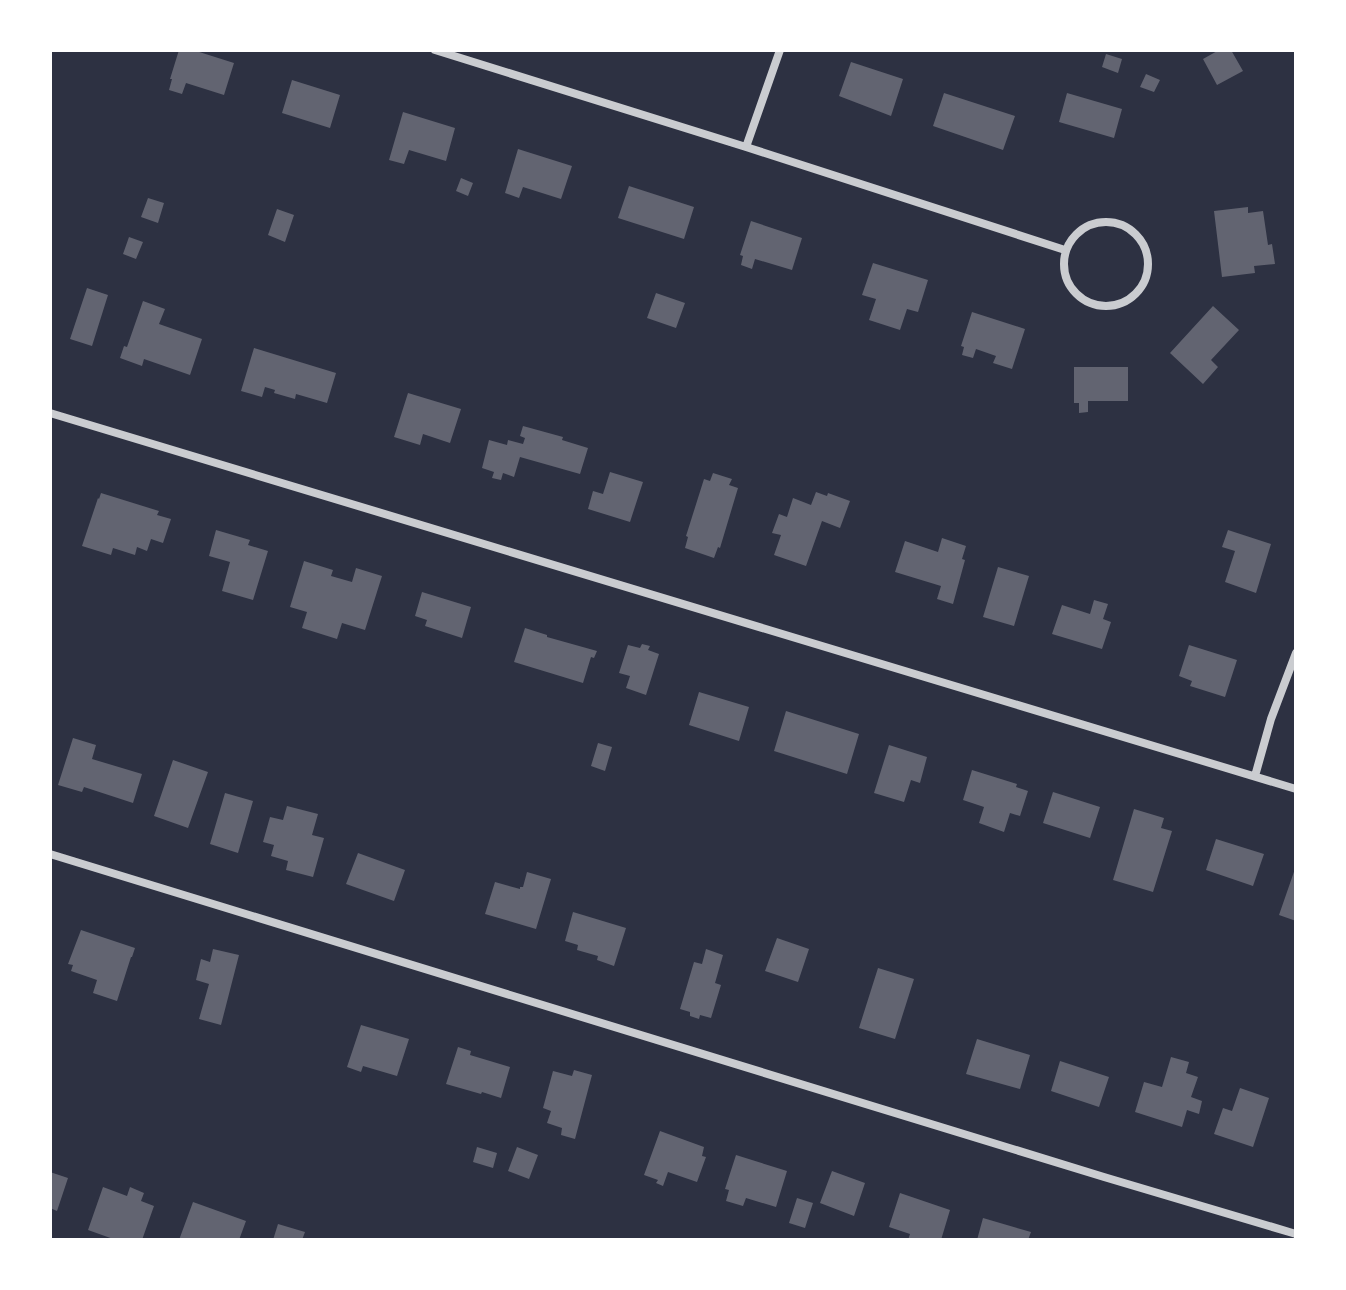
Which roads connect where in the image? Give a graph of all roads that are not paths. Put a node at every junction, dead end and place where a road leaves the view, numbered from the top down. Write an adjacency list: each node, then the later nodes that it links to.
1 (435, 50): 3 (street)
2 (780, 50): 3 (street)
3 (746, 147): 4 (street)
4 (1065, 250): 4 (street)
5 (50, 413): 7 (street)
6 (1296, 653): 7 (street)
7 (1255, 776): 8 (street)
8 (1296, 789)
9 (50, 854): 10 (street)
10 (1296, 1234)

